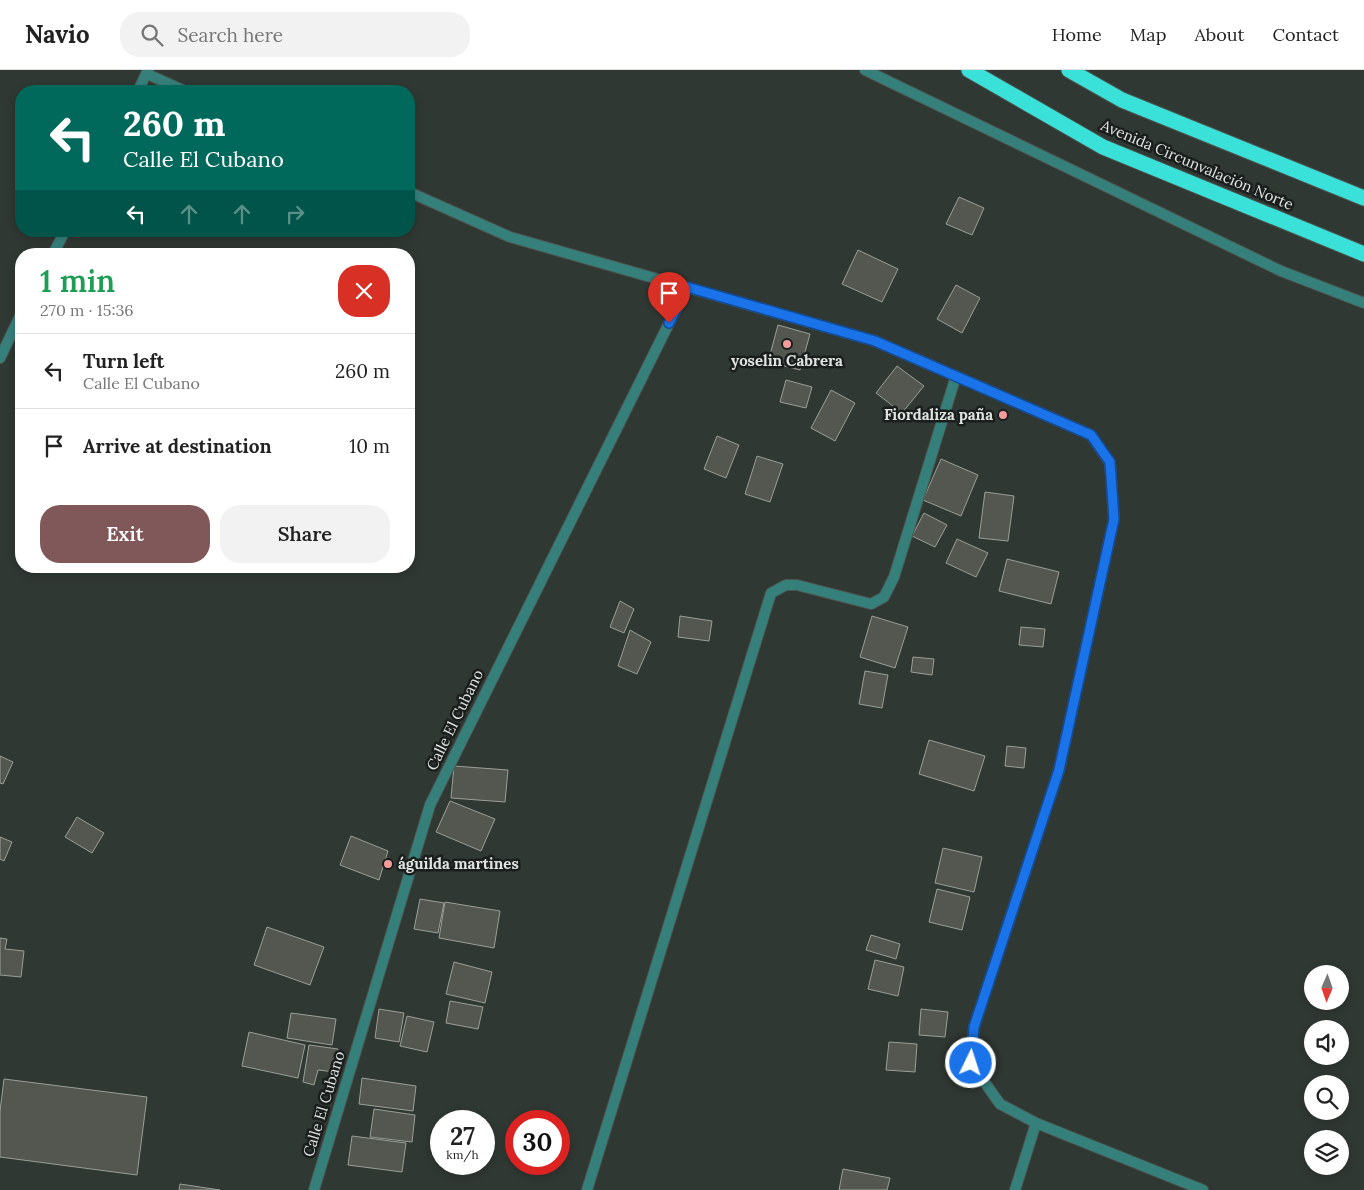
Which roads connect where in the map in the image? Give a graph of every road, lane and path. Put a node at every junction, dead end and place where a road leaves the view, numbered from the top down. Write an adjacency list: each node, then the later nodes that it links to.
1 (865, 70): 11 (street)
2 (969, 70): 9 (highway, Avenida Circunvalación Norte)
3 (1069, 70): 8 (highway, Avenida Circunvalación Norte)
4 (148, 72): 5 (street); 6 (street)
5 (141, 85)
6 (173, 85)
7 (415, 195): 10 (street)
8 (1364, 198)
9 (1364, 254)
10 (687, 287): 14 (street); 16 (street, Calle El Cubano)
11 (1364, 303)
12 (15, 327): 13 (street)
13 (0, 358)
14 (956, 376): 15 (street); 17 (street)
15 (1036, 1123): 18 (street); 19 (street)
16 (314, 1190)
17 (587, 1190)
18 (1015, 1190)
19 (1202, 1190)

